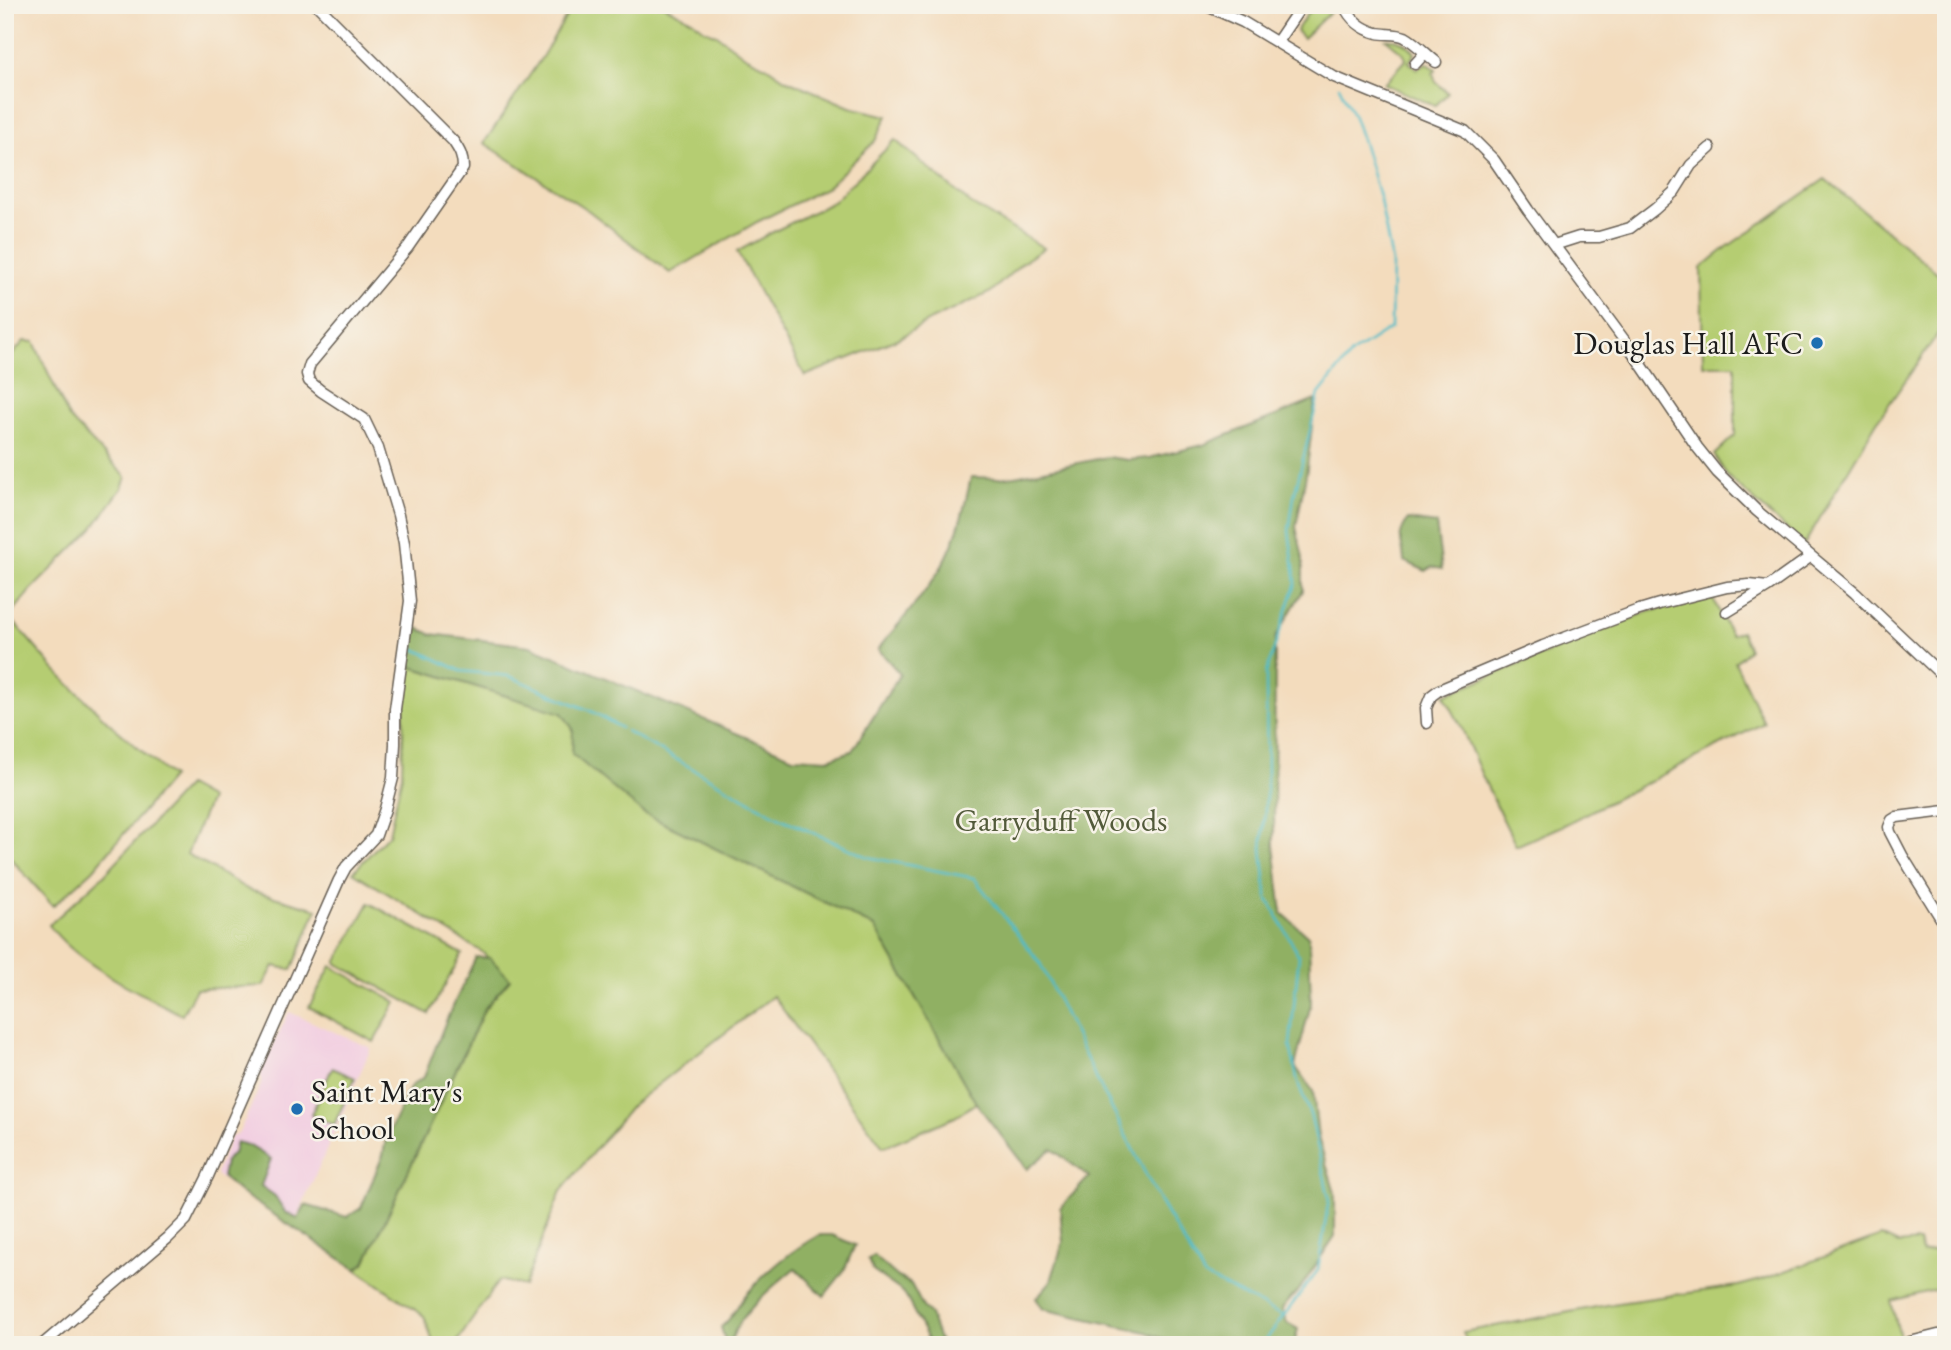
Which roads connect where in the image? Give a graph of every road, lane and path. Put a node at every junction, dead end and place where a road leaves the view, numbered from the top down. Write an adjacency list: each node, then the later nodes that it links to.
1 (317, 5): 19 (street)
2 (1205, 5): 5 (street)
3 (1302, 5): 5 (street)
4 (1344, 5): 6 (street)
5 (1277, 42): 10 (street)
6 (1425, 53): 7 (street); 8 (street)
7 (1436, 62)
8 (1415, 64)
9 (1710, 148): 10 (street)
10 (1554, 245): 11 (street)
11 (1810, 557): 12 (street); 14 (street)
12 (1768, 587): 13 (street); 15 (street)
13 (1727, 612)
14 (1946, 679)
15 (1427, 723)
16 (1946, 811): 17 (street)
17 (1946, 922)
18 (1946, 1333): 20 (street)
19 (42, 1345)
20 (1911, 1345)

